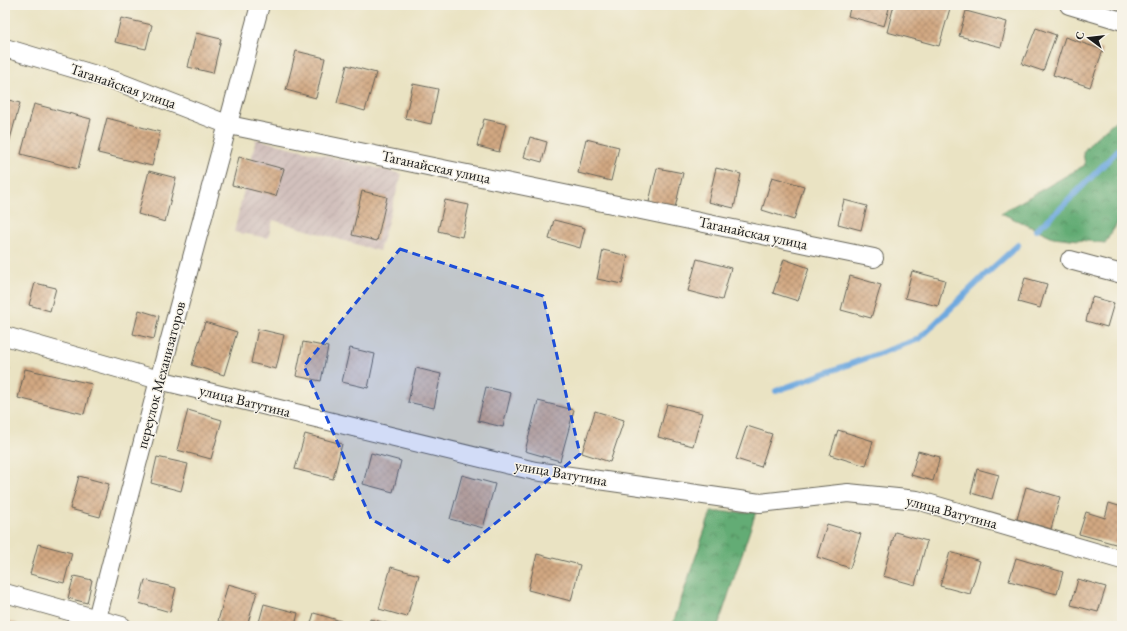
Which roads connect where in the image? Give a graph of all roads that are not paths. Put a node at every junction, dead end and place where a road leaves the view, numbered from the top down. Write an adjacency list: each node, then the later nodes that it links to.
1 (260, 5): 5 (street, переулок Механизаторов)
2 (1068, 5): 3 (street)
3 (1122, 20)
4 (5, 48): 5 (street, Таганайская улица)
5 (229, 125): 6 (street, Таганайская улица); 10 (street, переулок Механизаторов)
6 (874, 258)
7 (1070, 260): 8 (street)
8 (1122, 274)
9 (5, 336): 10 (street, улица Ватутина)
10 (159, 380): 11 (street, улица Ватутина); 13 (street, переулок Механизаторов)
11 (1122, 560)
12 (5, 593): 13 (street)
13 (96, 622): 14 (street)
14 (122, 626)

